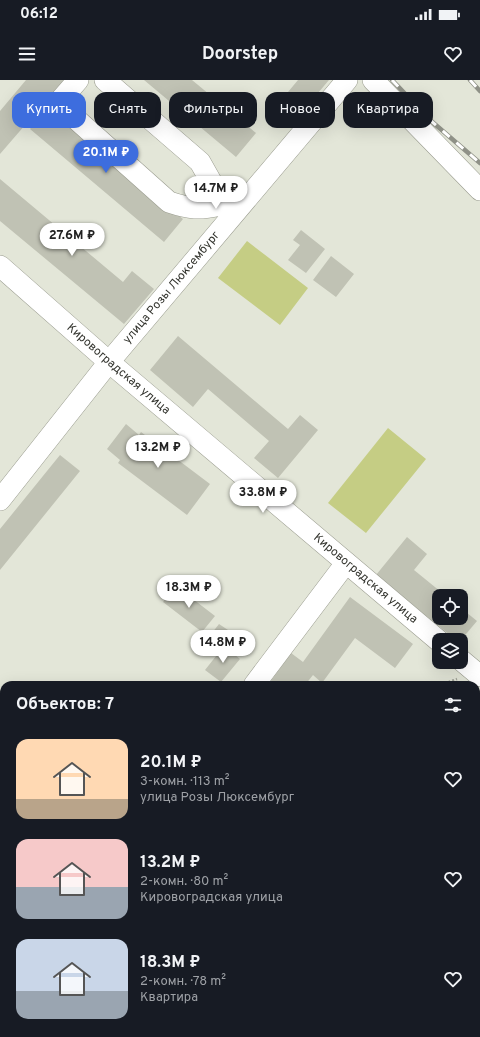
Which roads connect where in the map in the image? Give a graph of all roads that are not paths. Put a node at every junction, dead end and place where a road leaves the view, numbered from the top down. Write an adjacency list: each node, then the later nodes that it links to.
1 (78, 80): 6 (street)
2 (105, 80): 6 (street)
3 (347, 80): 6 (street, улица Розы Люксембург)
4 (373, 80): 5 (street)
5 (480, 190)
6 (227, 209): 8 (street, улица Розы Люксембург)
7 (0, 266): 8 (street, Кировоградская улица)
8 (109, 362): 9 (street, улица Розы Люксембург); 10 (street, Кировоградская улица)
9 (0, 500)
10 (346, 562): 11 (street, Кировоградская улица); 14 (street)
11 (432, 635)
12 (460, 669): 13 (street)
13 (480, 676)
14 (257, 681)

